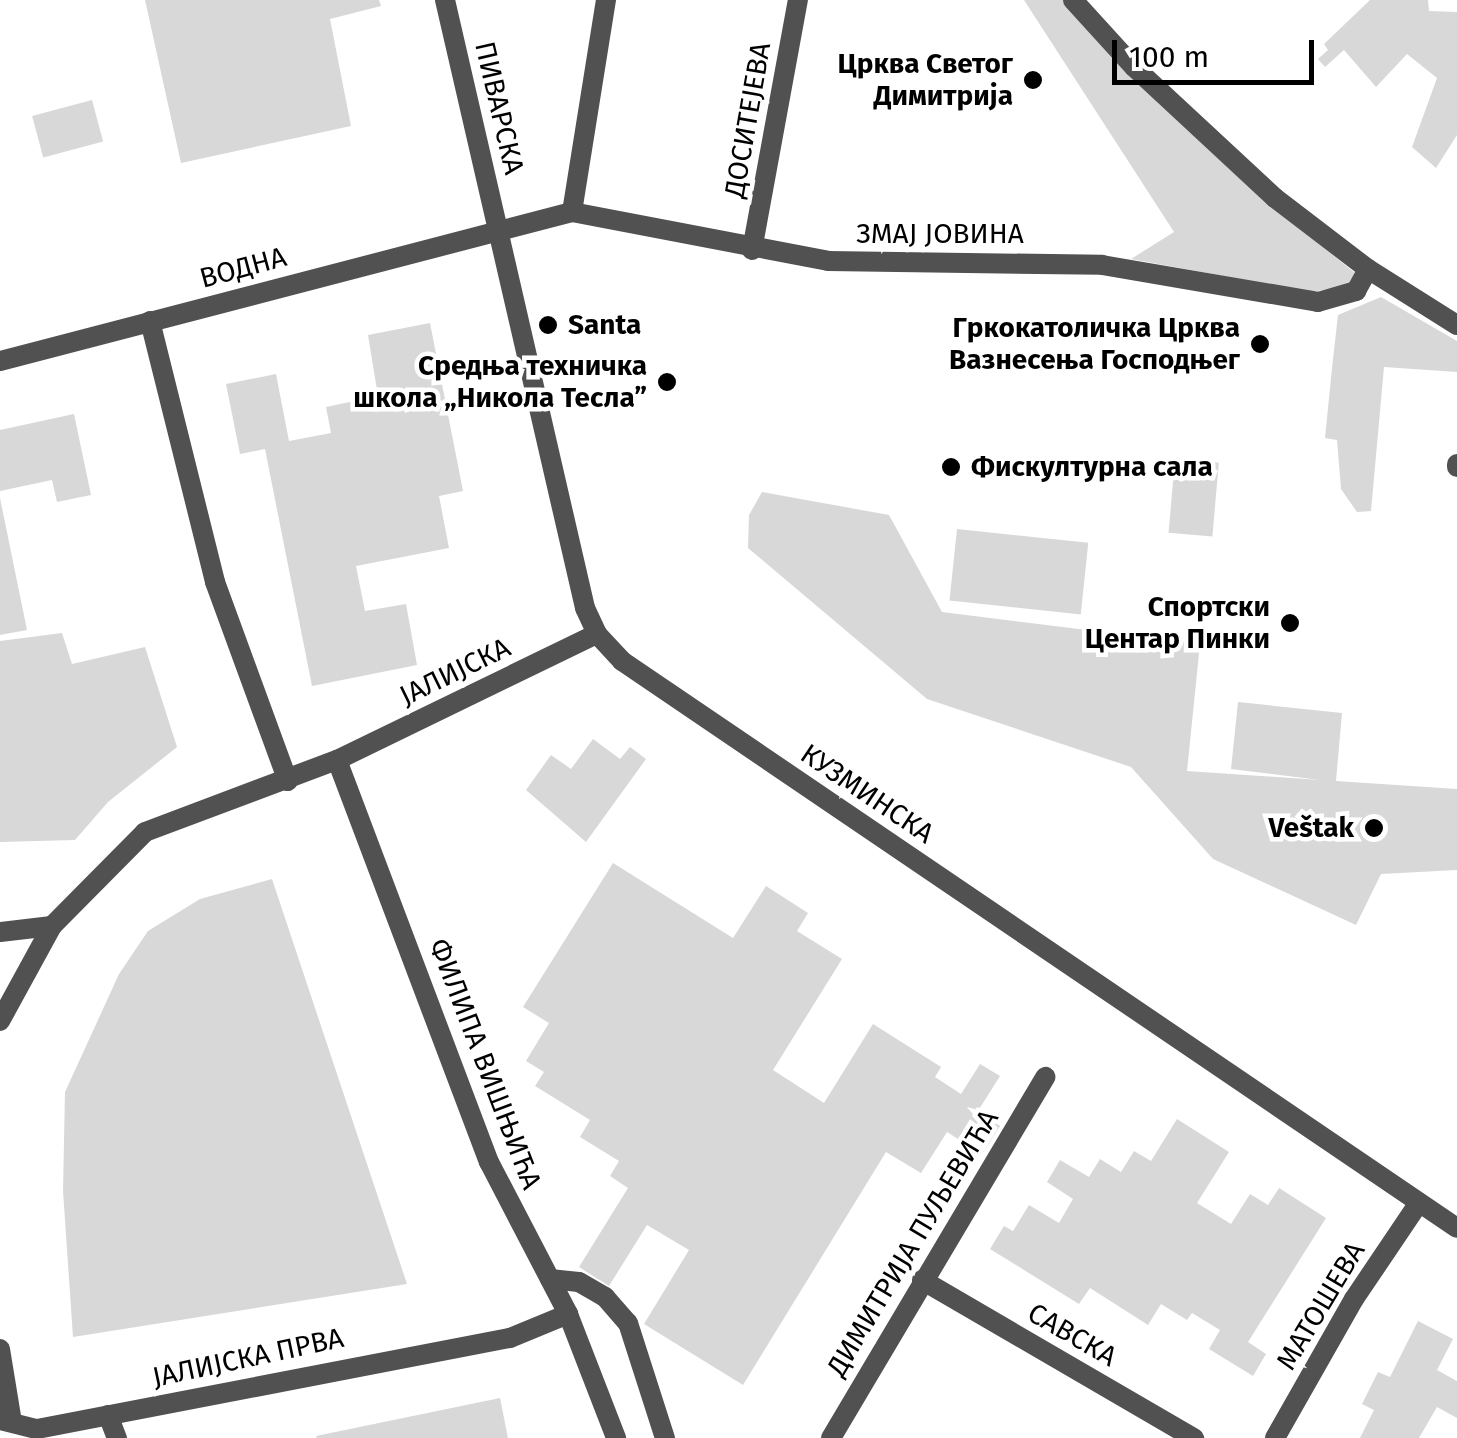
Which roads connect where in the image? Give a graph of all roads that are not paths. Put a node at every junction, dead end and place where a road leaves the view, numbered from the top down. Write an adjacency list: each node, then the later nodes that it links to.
1 (445, 0): 6 (street, ПИВАРСКА)
2 (606, 0): 5 (street)
3 (798, 0): 7 (street, ДОСИТЕЈЕВА)
4 (1072, 0): 8 (street)
5 (572, 212): 6 (street, ЗМАЈ ЈОВИНА); 7 (street, ЗМАЈ ЈОВИНА)
6 (499, 229): 9 (street, ВОДНА); 12 (street, КУЗМИНСКА)
7 (752, 250): 8 (street, ЗМАЈ ЈОВИНА)
8 (1368, 269): 10 (street)
9 (150, 321): 11 (street, ВОДНА); 14 (street)
10 (1457, 325)
11 (0, 361)
12 (597, 634): 13 (street, ЈАЛИЈСКА); 19 (street, КУЗМИНСКА)
13 (337, 760): 14 (street); 21 (street, ФИЛИПА ВИШЊИЋА)
14 (288, 781): 15 (street)
15 (52, 926): 16 (street); 17 (street)
16 (0, 932)
17 (0, 1021)
18 (1046, 1077): 22 (street, ДИМИТРИЈА ПУЉЕВИЋА)
19 (1418, 1204): 20 (street, КУЗМИНСКА); 32 (street, МАТОШЕВА)
20 (1457, 1228)
21 (550, 1278): 23 (street, ФИЛИПА ВИШЊИЋА); 29 (street)
22 (922, 1280): 30 (street, ДИМИТРИЈА ПУЉЕВИЋА); 31 (street, САВСКА)
23 (568, 1314): 25 (street, ЈАЛИЈСКА ПРВА); 28 (street, ФИЛИПА ВИШЊИЋА)
24 (0, 1349): 26 (street, ЈАЛИЈСКА ПРВА)
25 (108, 1415): 26 (street, ЈАЛИЈСКА ПРВА); 27 (street)
26 (6, 1421)
27 (118, 1438)
28 (616, 1438)
29 (665, 1438)
30 (831, 1438)
31 (1194, 1438)
32 (1275, 1438)

